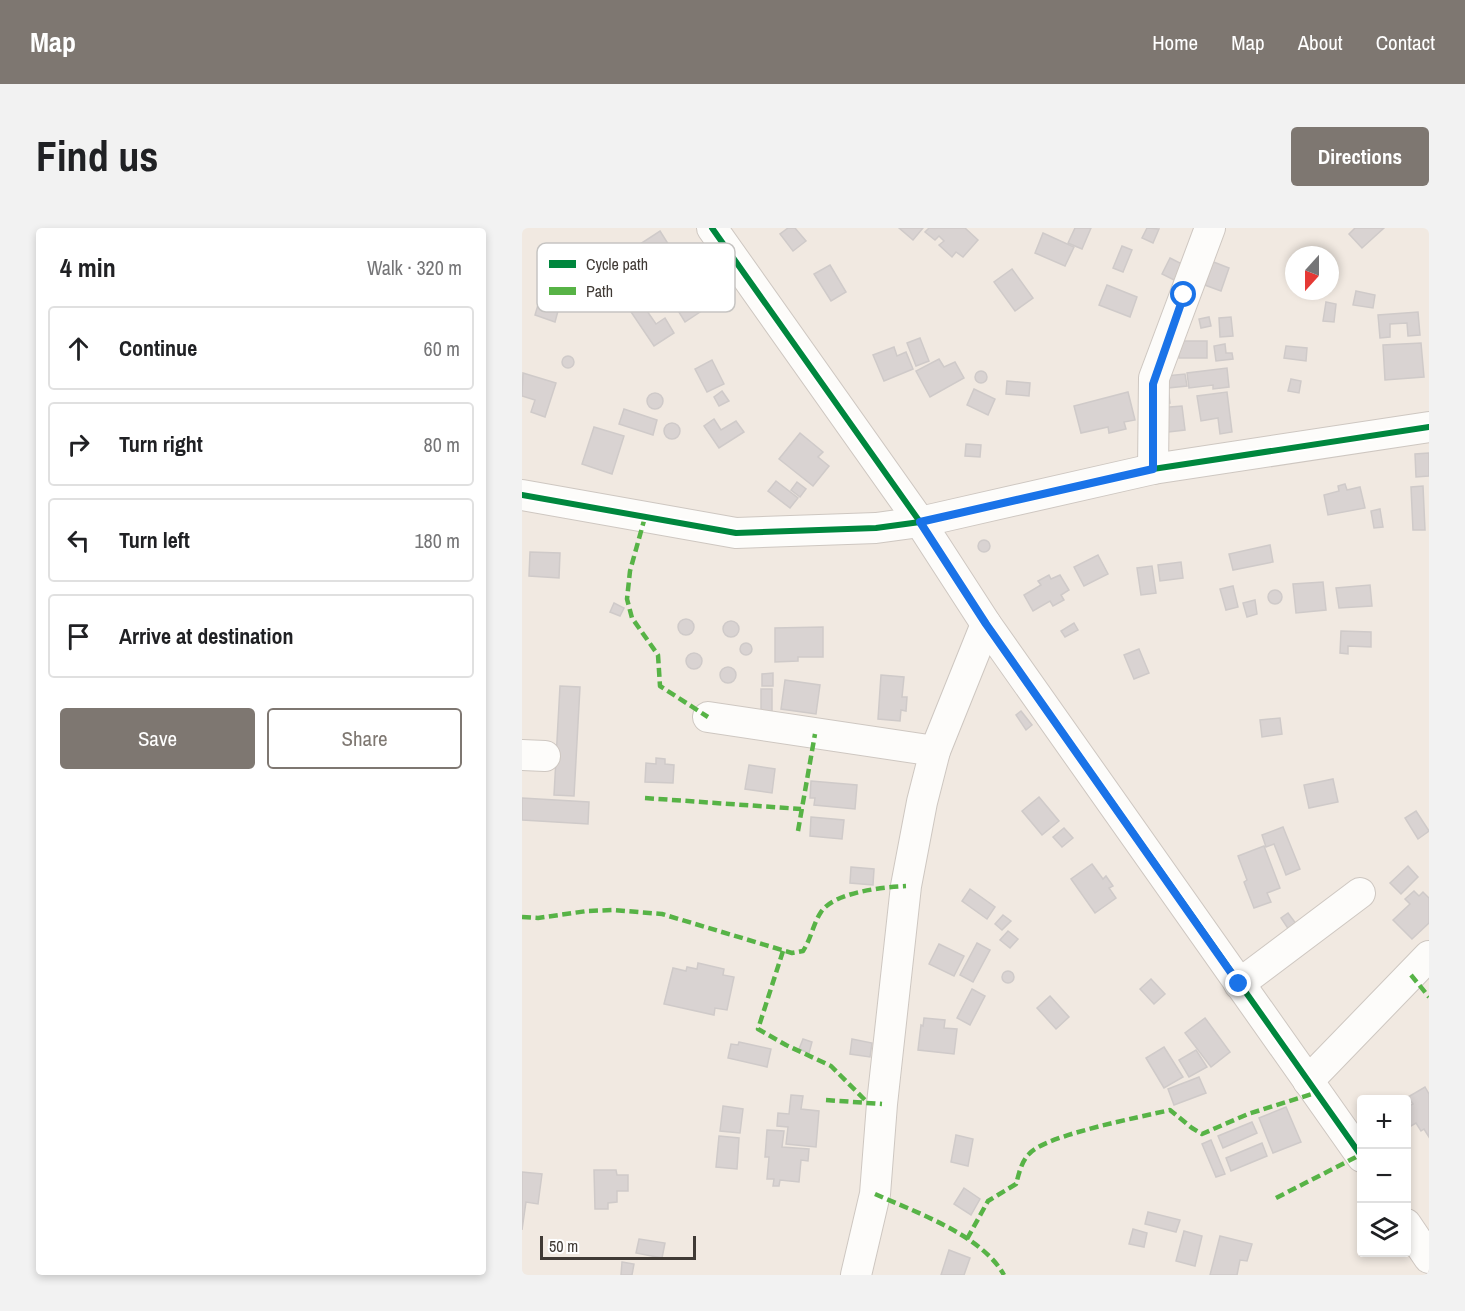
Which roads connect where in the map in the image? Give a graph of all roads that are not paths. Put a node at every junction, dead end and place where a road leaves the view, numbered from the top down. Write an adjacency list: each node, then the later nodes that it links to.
1 (712, 228): 3 (street)
2 (1210, 228): 6 (street)
3 (723, 243)
4 (735, 261): 8 (street)
5 (1429, 427): 6 (street)
6 (1153, 469): 8 (street)
7 (522, 495): 8 (street)
8 (920, 522): 9 (street)
9 (986, 624): 11 (street); 14 (street)
10 (708, 717): 11 (street)
11 (935, 751): 19 (street)
12 (1360, 893): 14 (street)
13 (1429, 956): 15 (street)
14 (1239, 984): 15 (street)
15 (1308, 1081): 16 (street)
16 (1357, 1150)
17 (1411, 1230): 18 (street)
18 (1429, 1258)
19 (856, 1275)

